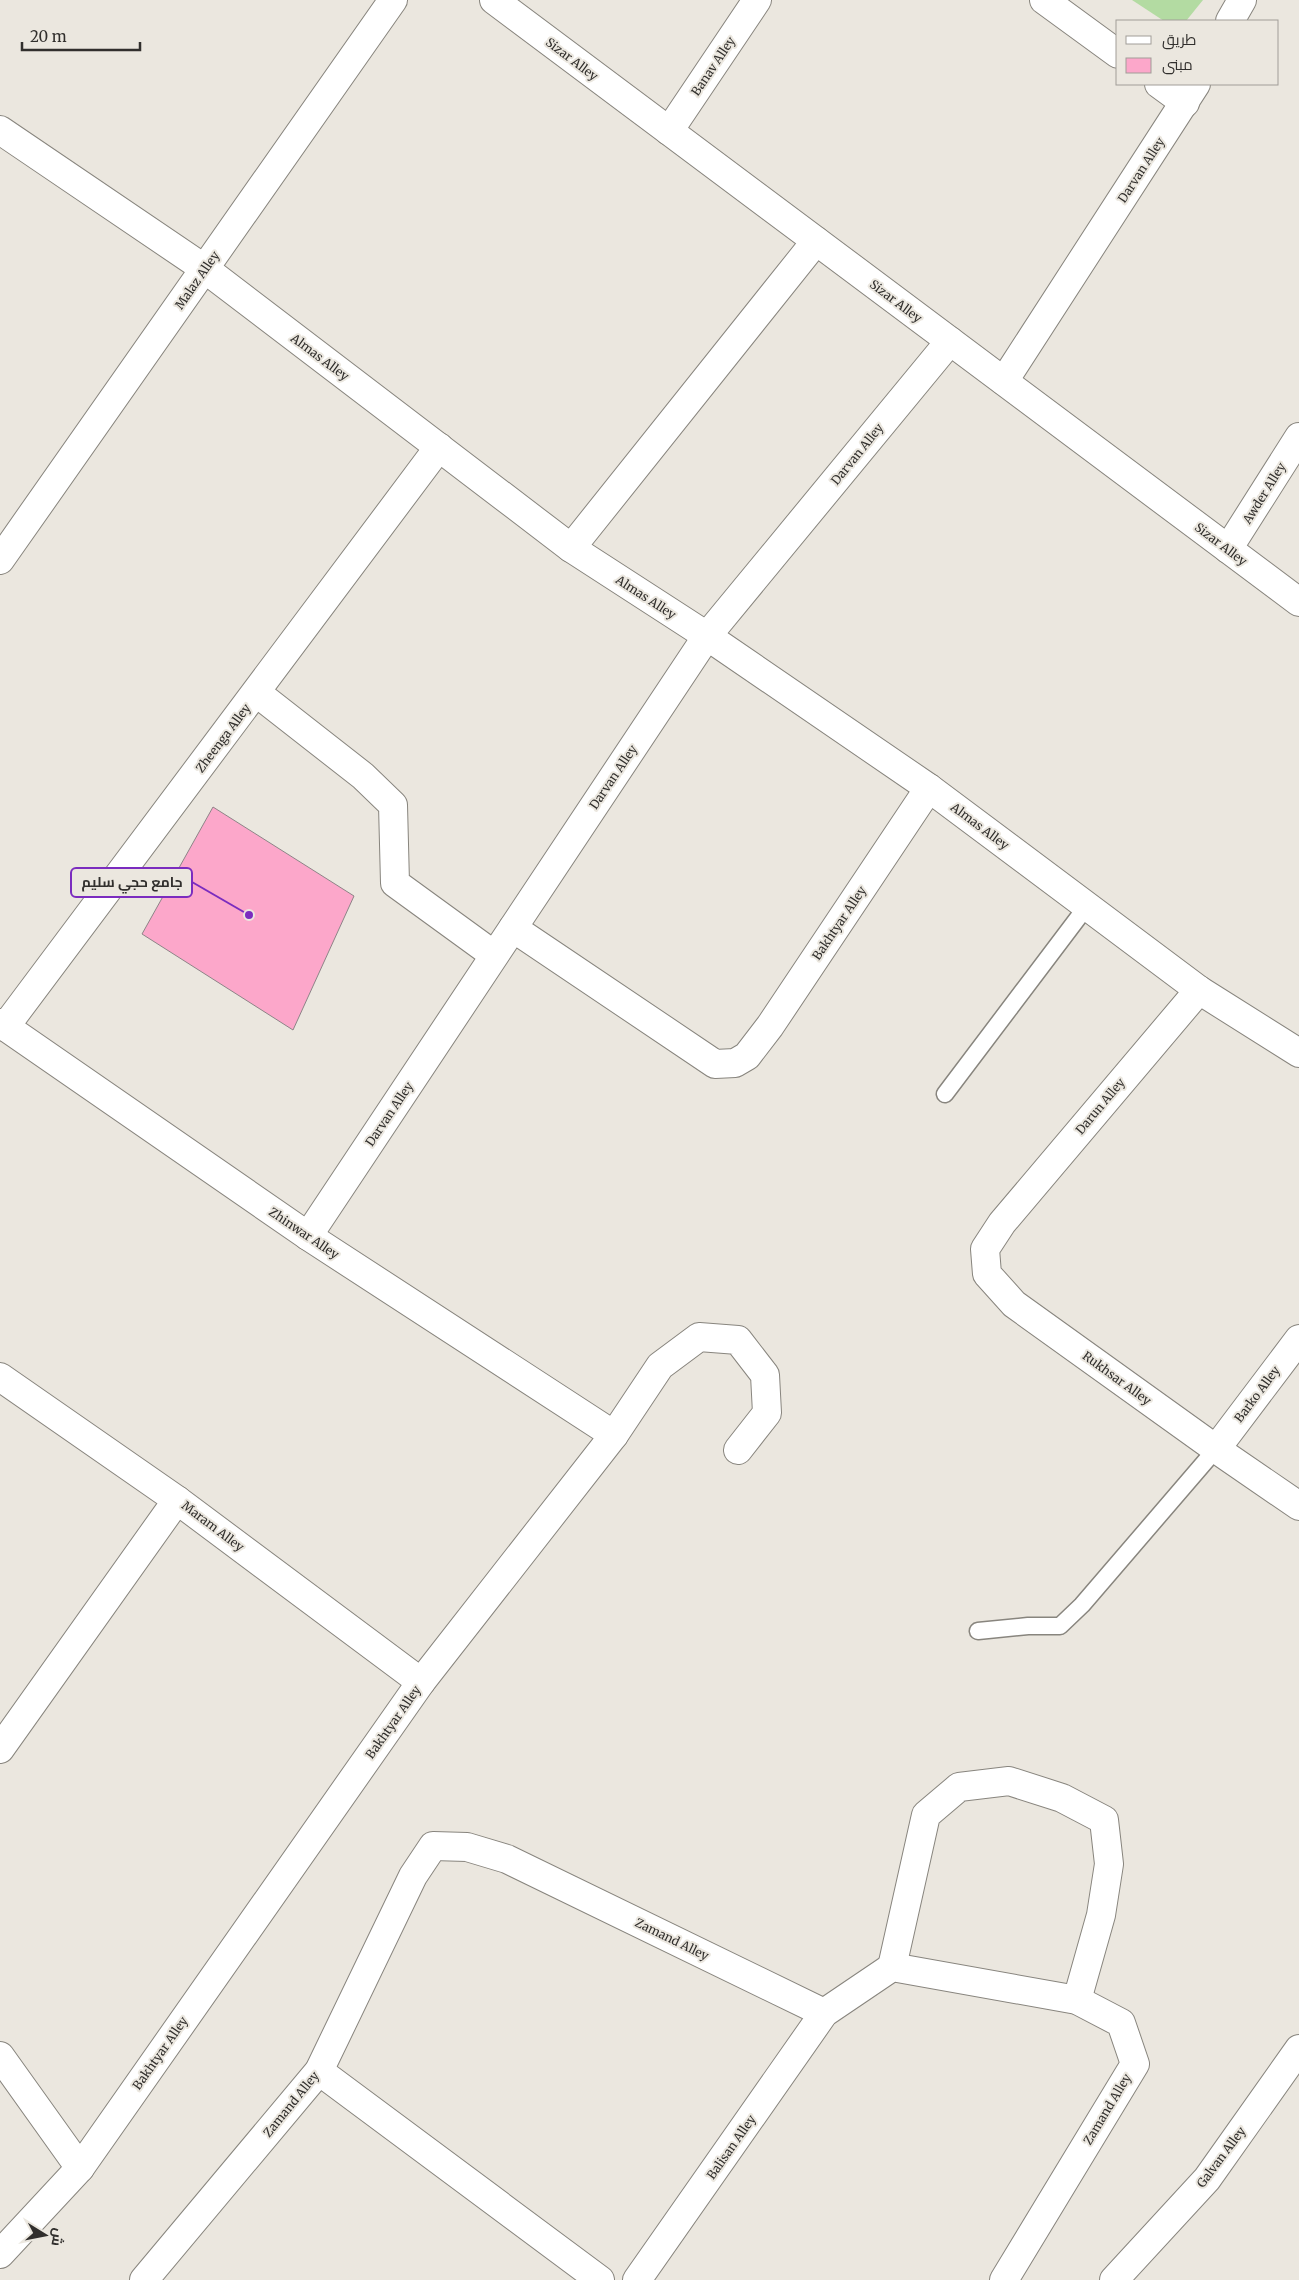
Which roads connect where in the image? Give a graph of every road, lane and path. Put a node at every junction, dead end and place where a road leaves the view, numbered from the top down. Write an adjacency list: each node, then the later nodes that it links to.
1 (393, 0): 13 (street, Malaz Alley)
2 (494, 0): 11 (street, Sizar Alley)
3 (757, 0): 11 (street, Banav Alley)
4 (1044, 0): 7 (street)
5 (1242, 0): 6 (street)
6 (1231, 20)
7 (1116, 53)
8 (1162, 85): 9 (street)
9 (1190, 93): 15 (street, Darvan Alley)
10 (0, 130): 13 (street, Almas Alley)
11 (669, 131): 12 (street, Sizar Alley)
12 (816, 241): 14 (street, Sizar Alley); 19 (street)
13 (204, 269): 17 (street, Almas Alley); 18 (street, Malaz Alley)
14 (950, 341): 15 (street, Sizar Alley); 23 (street, Darvan Alley)
15 (1004, 382): 20 (street, Sizar Alley)
16 (1299, 438): 20 (street, Awder Alley)
17 (439, 448): 19 (street, Almas Alley); 24 (street, Zheenga Alley)
18 (8, 532): 21 (street, Malaz Alley)
19 (571, 548): 23 (street, Almas Alley)
20 (1228, 549): 22 (street, Sizar Alley)
21 (0, 560)
22 (1299, 602)
23 (707, 636): 25 (street, Almas Alley); 27 (street, Darvan Alley)
24 (257, 693): 28 (street); 30 (street, Zheenga Alley)
25 (929, 788): 26 (street, Almas Alley); 27 (street, Bakhtyar Alley)
26 (1087, 906): 29 (street, Almas Alley); 32 (lane)
27 (513, 928): 28 (street, Darvan Alley)
28 (494, 955): 34 (street, Darvan Alley)
29 (1199, 990): 31 (street, Almas Alley); 33 (street, Darun Alley)
30 (2, 1025): 34 (street, Zhinwar Alley)
31 (1299, 1053)
32 (945, 1094)
33 (1002, 1223): 38 (street, Rukhsar Alley)
34 (308, 1236): 37 (street, Zhinwar Alley)
35 (1299, 1339): 38 (street, Barko Alley)
36 (0, 1377): 40 (street, Maram Alley)
37 (614, 1434): 39 (street, Bakhtyar Alley); 43 (street, Bakhtyar Alley)
38 (1216, 1449): 41 (street, Rukhsar Alley); 42 (lane)
39 (738, 1450)
40 (177, 1500): 43 (street, Maram Alley); 44 (street)
41 (1299, 1506)
42 (978, 1631)
43 (421, 1682): 51 (street, Bakhtyar Alley)
44 (0, 1749)
45 (892, 1967): 46 (street, Zamand Alley); 46 (street); 47 (street)
46 (1077, 2000): 56 (street, Zamand Alley)
47 (824, 2013): 50 (street, Zamand Alley); 55 (street, Balisan Alley)
48 (1299, 2049): 57 (street, Galvan Alley)
49 (0, 2056): 51 (street)
50 (319, 2071): 53 (street, Zamand Alley); 54 (street)
51 (80, 2168): 52 (street, Bakhtyar Alley)
52 (0, 2254)
53 (144, 2280)
54 (600, 2280)
55 (637, 2280)
56 (1004, 2280)
57 (1114, 2280)

